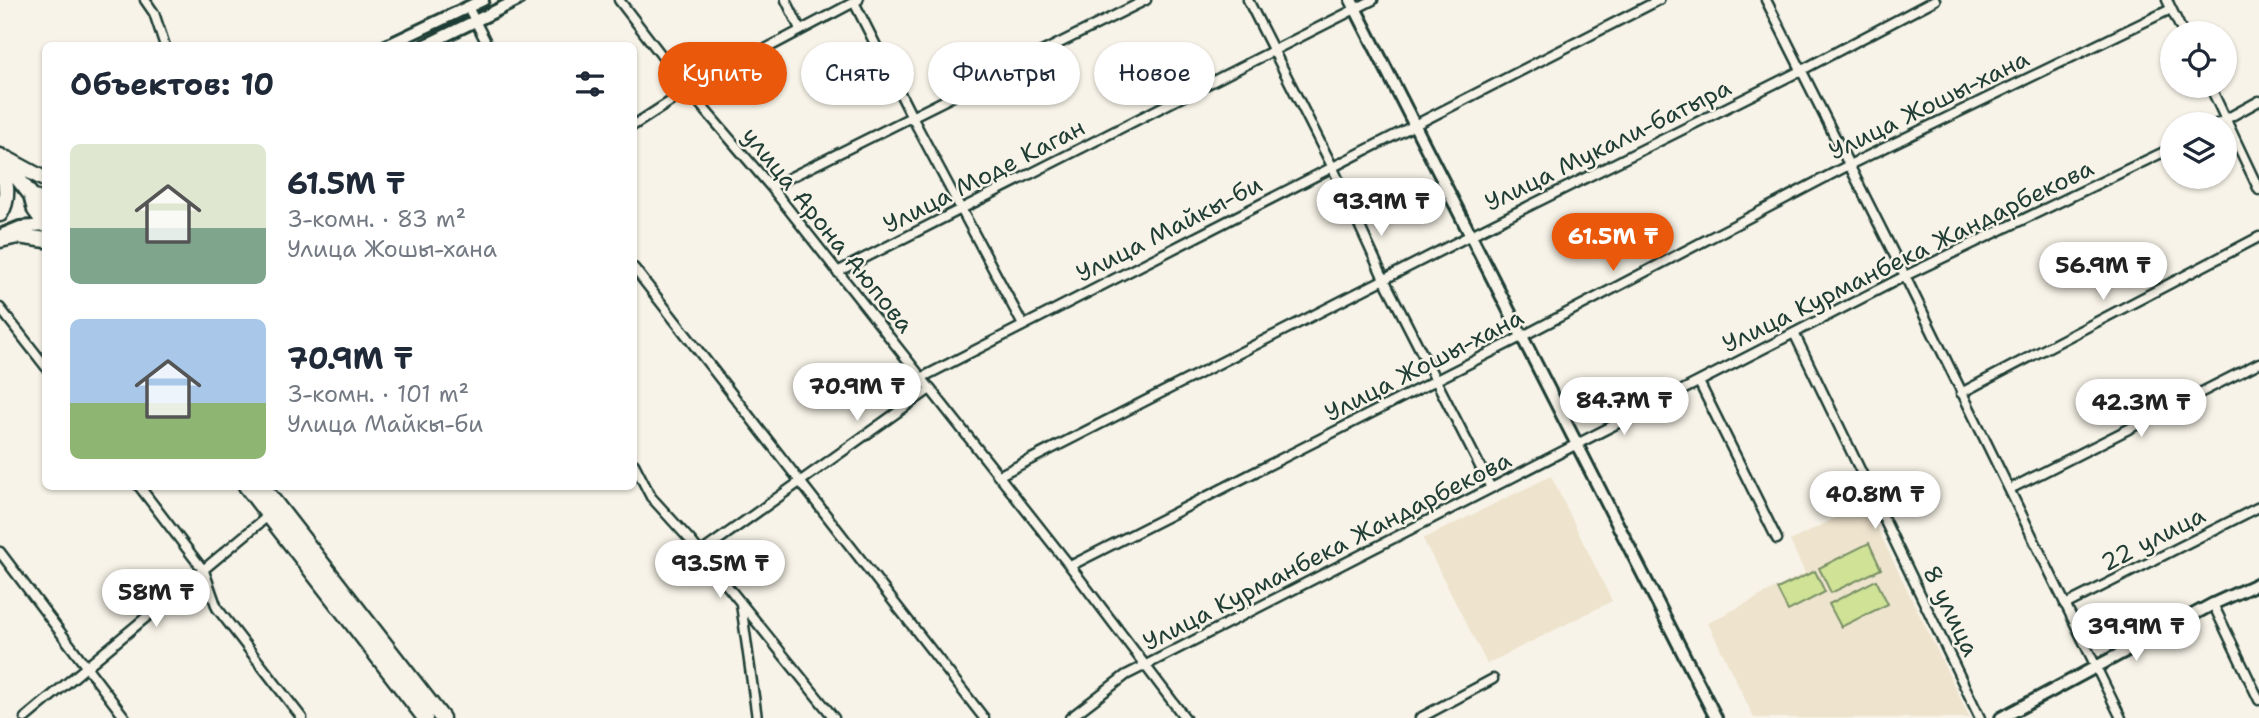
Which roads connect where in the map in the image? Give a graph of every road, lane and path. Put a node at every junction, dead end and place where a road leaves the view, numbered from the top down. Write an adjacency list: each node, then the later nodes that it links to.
1 (145, 0): 19 (street)
2 (483, 0): 15 (street)
3 (518, 0): 16 (street)
4 (619, 0): 24 (street, улица Арона Аюпова)
5 (786, 0): 18 (street)
6 (1146, 0): 31 (street)
7 (1248, 0): 25 (street)
8 (1373, 0): 13 (street, Улица Моде Каган)
9 (1659, 0): 33 (street, Улица Майкы-би)
10 (1766, 0): 26 (street)
11 (1935, 0): 26 (street, Улица Мукали-батыра)
12 (856, 1): 18 (street); 31 (street)
13 (1354, 4): 25 (street, Улица Моде Каган); 33 (street)
14 (2169, 4): 17 (street); 37 (street, Улица Жошы-хана)
15 (468, 7): 16 (street); 20 (street)
16 (475, 21): 21 (street); 22 (street)
17 (2177, 21)
18 (800, 29): 23 (street)
19 (165, 42)
20 (394, 42)
21 (432, 42)
22 (486, 42)
23 (776, 42)
24 (658, 51)
25 (1273, 51): 38 (street); 43 (street, Улица Моде Каган)
26 (1802, 70): 37 (street); 47 (street, Улица Мукали-батыра)
27 (2259, 101): 30 (street)
28 (665, 105): 32 (street)
29 (701, 105): 40 (street, улица Арона Аюпова)
30 (2237, 113)
31 (912, 117): 40 (street); 43 (street)
32 (637, 123)
33 (1415, 125): 38 (street, Улица Майкы-би); 47 (street)
34 (2237, 141): 41 (street)
35 (2160, 154): 53 (street, Улица Курманбека Жандарбекова)
36 (0, 156): 39 (highway); 42 (highway); 44 (highway)
37 (1849, 165): 53 (street); 58 (street, Улица Жошы-хана)
38 (1332, 166): 54 (street); 56 (street, Улица Майкы-би)
39 (42, 178)
40 (771, 187): 52 (street, улица Арона Аюпова)
41 (2259, 190)
42 (42, 207): 46 (street)
43 (961, 209): 52 (street, Улица Моде Каган); 56 (street)
44 (0, 214)
45 (42, 225): 46 (street)
46 (20, 227): 48 (street)
47 (1471, 234): 54 (street, Улица Мукали-батыра); 58 (street)
48 (0, 237): 50 (highway)
49 (2259, 237): 65 (street)
50 (42, 239)
51 (637, 272): 69 (street)
52 (837, 272): 61 (street, улица Арона Аюпова)
53 (1905, 276): 57 (street, Улица Курманбека Жандарбекова); 65 (street)
54 (1384, 279): 62 (street); 68 (street, Улица Мукали-батыра)
55 (0, 308): 59 (street)
56 (1023, 325): 61 (street, Улица Майкы-би)
57 (1794, 333): 63 (street, Улица Курманбека Жандарбекова); 104 (street, 8 улица)
58 (1523, 336): 62 (street, Улица Жошы-хана); 66 (street)
59 (42, 361)
60 (2259, 363): 71 (street)
61 (921, 378): 64 (street, улица Арона Аюпова)
62 (1436, 380): 70 (street); 80 (street, Улица Жошы-хана)
63 (1699, 382): 66 (street, Улица Курманбека Жандарбекова); 77 (street)
64 (930, 389): 68 (street, улица Арона Аюпова); 69 (street)
65 (1961, 393): 71 (street)
66 (1578, 444): 70 (street, Улица Курманбека Жандарбекова); 103 (street)
67 (637, 470): 79 (street)
68 (998, 476): 80 (street, улица Арона Аюпова)
69 (800, 480): 79 (street); 99 (street)
70 (1491, 488): 86 (street, Улица Курманбека Жандарбекова)
71 (2010, 489): 85 (street)
72 (142, 490): 81 (street)
73 (249, 490): 76 (highway)
74 (265, 490): 90 (highway)
75 (2259, 507): 85 (street, 22 улица)
76 (268, 516): 81 (street); 90 (highway)
77 (1777, 539)
78 (0, 552): 88 (street)
79 (700, 553): 83 (street)
80 (1070, 566): 86 (street, улица Арона Аюпова)
81 (204, 571): 88 (street); 94 (street)
82 (2259, 583): 84 (street)
83 (741, 604): 97 (street); 98 (street)
84 (2213, 604): 87 (street); 91 (street)
85 (2065, 606): 87 (street)
86 (1144, 666): 100 (street, Улица Курманбека Жандарбекова); 101 (street, улица Арона Аюпова)
87 (2095, 666): 105 (street); 106 (street)
88 (87, 667): 92 (street); 93 (street)
89 (1493, 679): 102 (street)
90 (410, 687): 95 (highway); 96 (highway)
91 (2259, 701)
92 (25, 718)
93 (125, 718)
94 (302, 718)
95 (425, 718)
96 (442, 718)
97 (757, 718)
98 (834, 718)
99 (984, 718)
100 (1070, 718)
101 (1185, 718)
102 (1420, 718)
103 (1716, 718)
104 (1980, 718)
105 (2001, 718)
106 (2121, 718)

